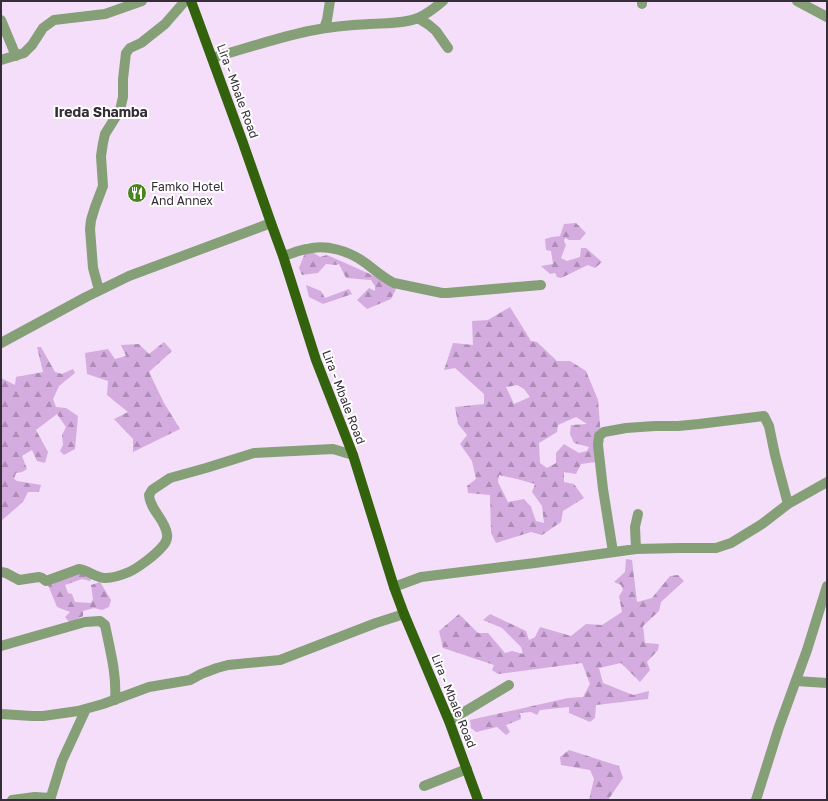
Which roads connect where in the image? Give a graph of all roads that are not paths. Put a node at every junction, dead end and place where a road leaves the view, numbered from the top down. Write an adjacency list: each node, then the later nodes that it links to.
1 (142, 1): 12 (street)
2 (185, 1): 18 (street)
3 (191, 1): 13 (main road, Lira - Mbale Road)
4 (330, 1): 10 (street)
5 (443, 1): 8 (street)
6 (797, 1): 7 (street)
7 (827, 17)
8 (418, 18): 10 (street); 11 (street)
9 (1, 20): 12 (street)
10 (324, 28): 13 (street)
11 (448, 48)
12 (16, 56): 14 (street)
13 (212, 58): 15 (main road, Lira - Mbale Road)
14 (1, 60)
15 (271, 223): 16 (main road, Lira - Mbale Road); 18 (street)
16 (284, 256): 17 (street); 20 (main road, Lira - Mbale Road)
17 (541, 285)
18 (99, 290): 19 (street)
19 (1, 343)
20 (353, 455): 26 (street); 28 (main road, Lira - Mbale Road)
21 (827, 482): 22 (street)
22 (788, 504): 24 (street); 25 (street)
23 (638, 514): 24 (street)
24 (636, 549): 25 (street)
25 (613, 552): 28 (street)
26 (1, 572)
27 (827, 586): 31 (street)
28 (394, 587): 29 (main road, Lira - Mbale Road)
29 (404, 614): 34 (street); 37 (main road, Lira - Mbale Road)
30 (1, 646): 34 (street)
31 (796, 681): 32 (street); 43 (street)
32 (827, 683)
33 (509, 685): 37 (street)
34 (115, 700): 35 (street)
35 (86, 709): 36 (street); 40 (street)
36 (1, 714)
37 (449, 721): 38 (main road, Lira - Mbale Road)
38 (467, 769): 39 (street); 42 (main road, Lira - Mbale Road)
39 (424, 786)
40 (50, 799): 41 (street)
41 (12, 800)
42 (478, 800)
43 (756, 800)

